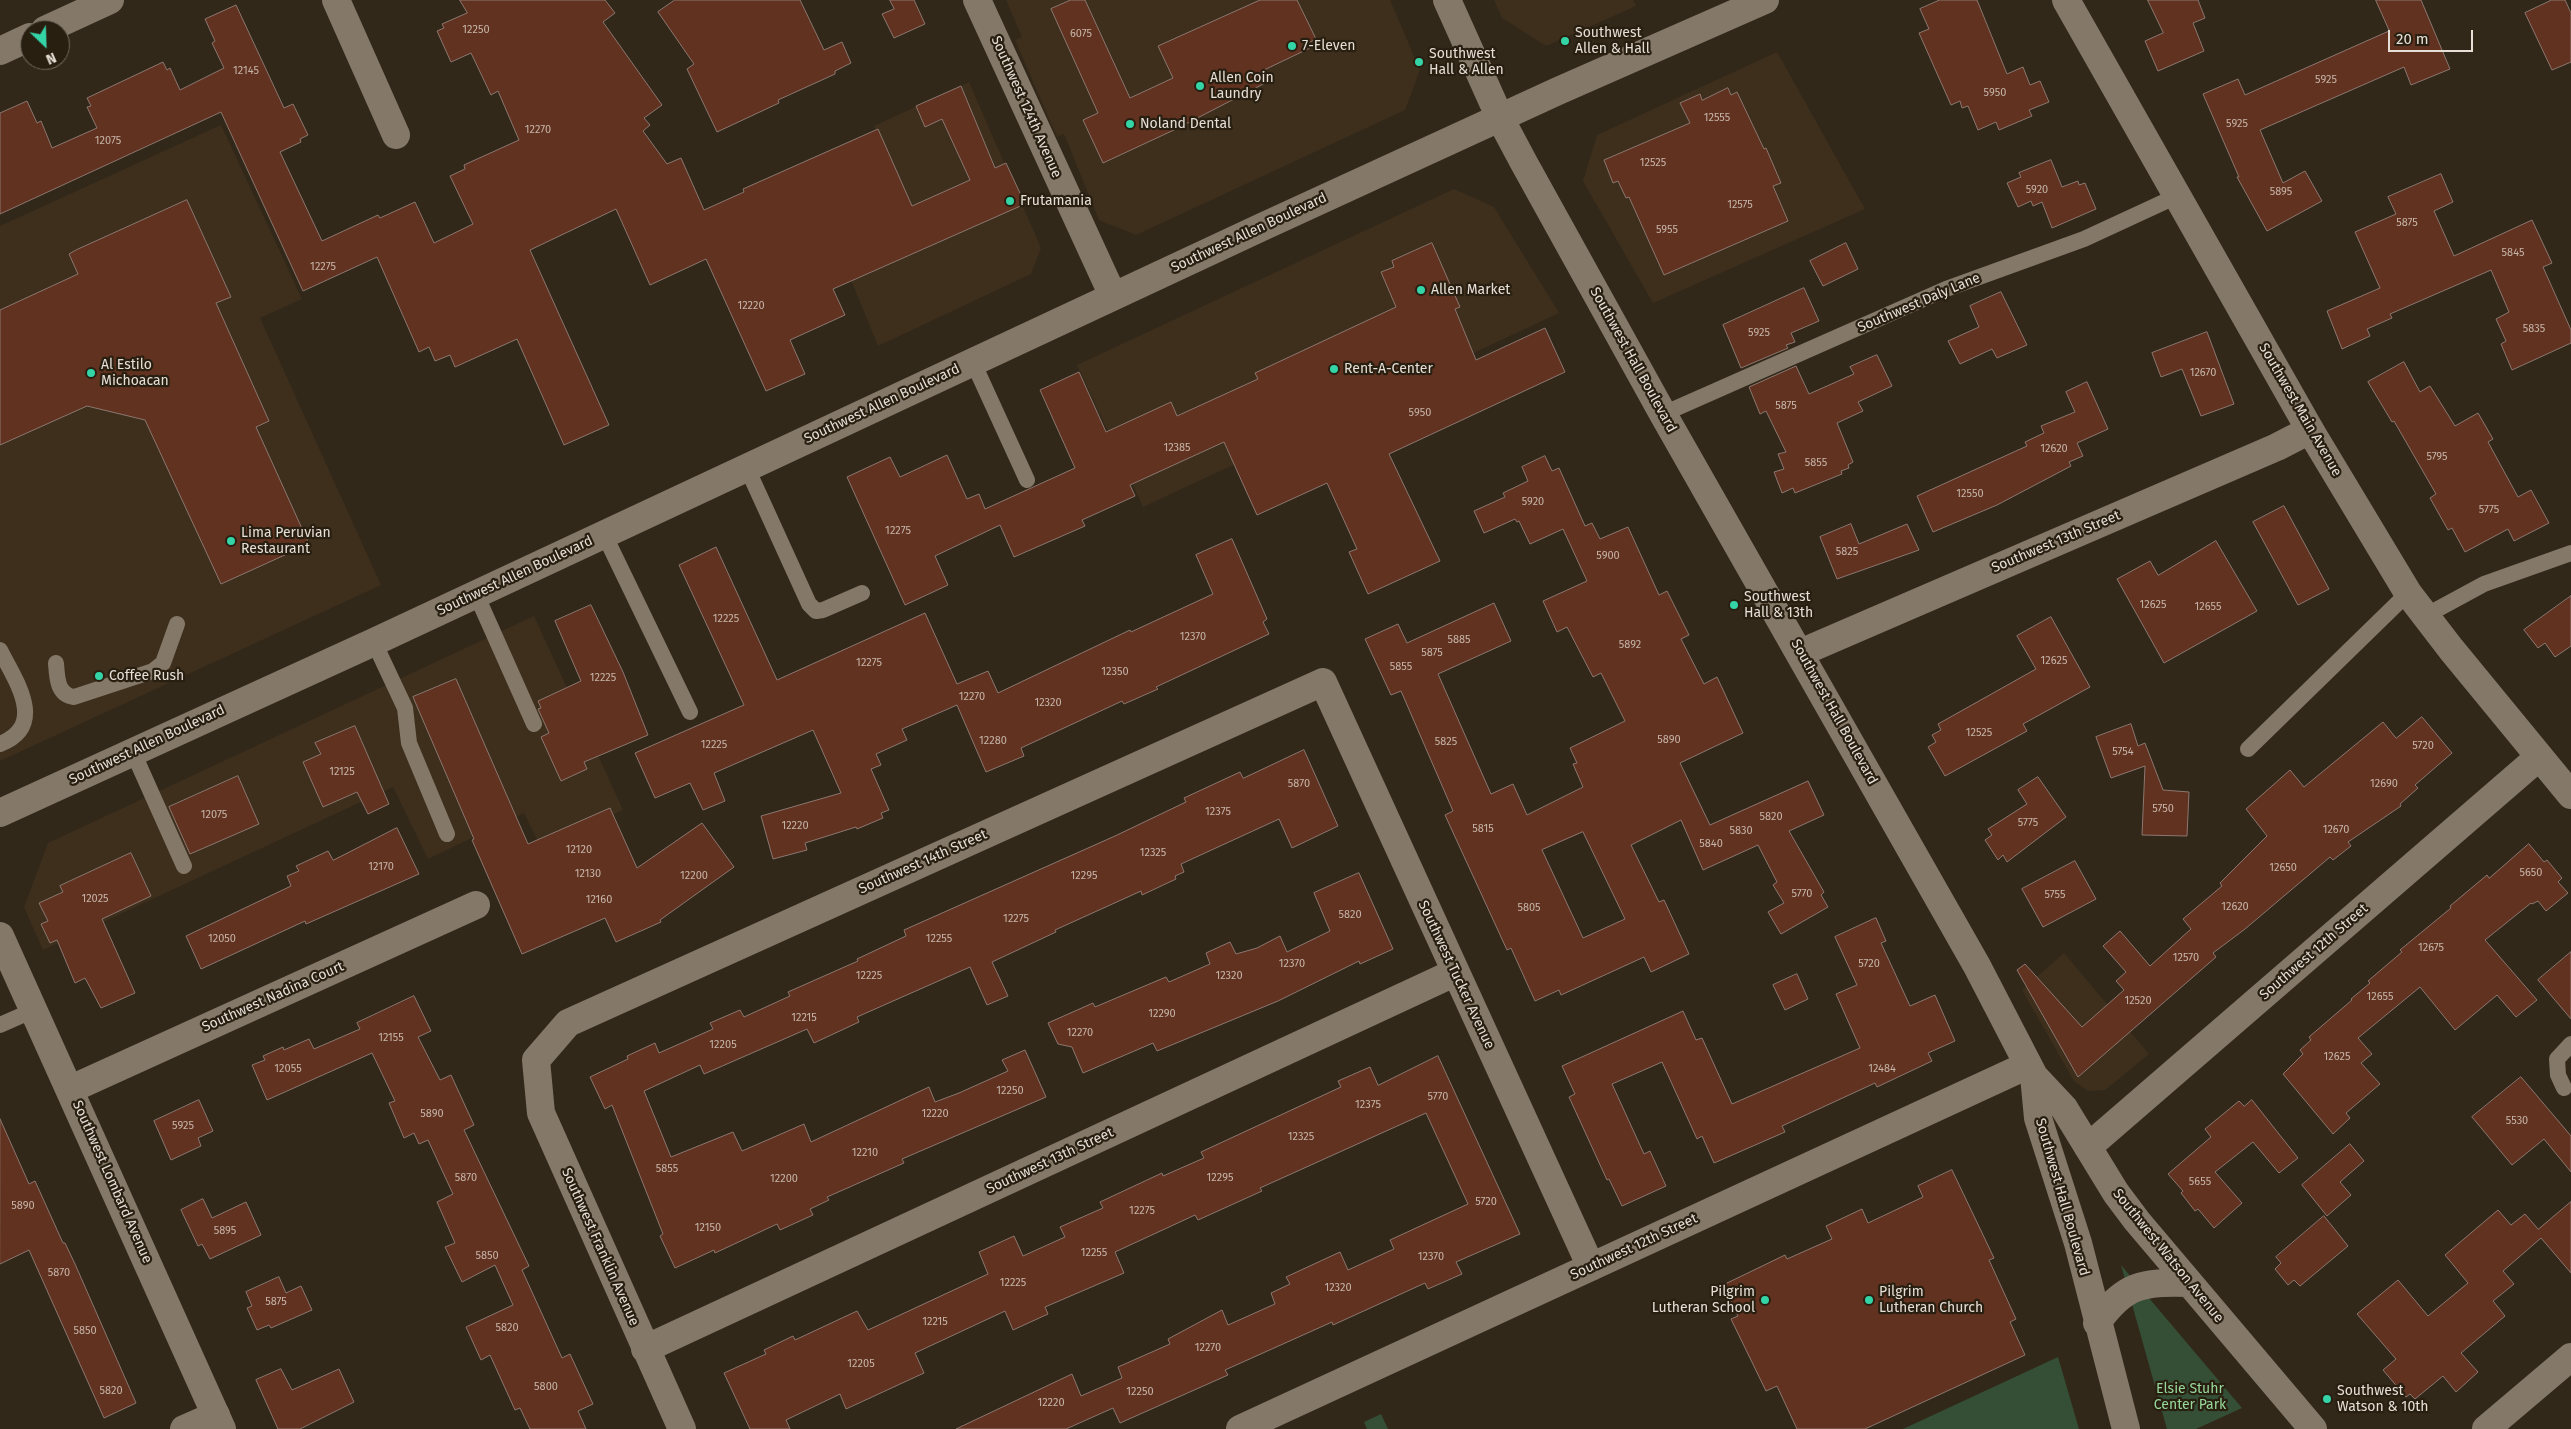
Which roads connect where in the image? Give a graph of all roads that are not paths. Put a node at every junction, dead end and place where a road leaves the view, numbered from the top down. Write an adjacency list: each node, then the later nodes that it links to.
1 (110, 0): 7 (street)
2 (336, 0): 11 (street)
3 (978, 0): 13 (street, Southwest 124th Avenue)
4 (1447, 0): 10 (street, Southwest Hall Boulevard)
5 (1765, 0): 10 (street, Southwest Allen Boulevard)
6 (2066, 0): 12 (street, Southwest Main Avenue)
7 (67, 20)
8 (20, 42): 9 (street)
9 (0, 51)
10 (1500, 118): 13 (street, Southwest Allen Boulevard); 15 (street, Southwest Hall Boulevard)
11 (396, 135)
12 (2177, 196): 15 (lane, Southwest Daly Lane); 16 (street, Southwest Main Avenue)
13 (1113, 296): 14 (street, Southwest Allen Boulevard)
14 (973, 362): 17 (street, Southwest Allen Boulevard); 18 (lane)
15 (1663, 414): 28 (street, Southwest Hall Boulevard)
16 (2310, 430): 22 (street, Southwest Main Avenue); 28 (street, Southwest 13th Street)
17 (747, 468): 19 (street, Southwest Allen Boulevard); 21 (lane)
18 (1027, 480)
19 (604, 534): 23 (street, Southwest Allen Boulevard); 31 (lane)
20 (2571, 553): 24 (lane)
21 (862, 593)
22 (2408, 593): 24 (street, Southwest Main Avenue); 34 (lane)
23 (476, 594): 26 (street, Southwest Allen Boulevard); 32 (lane)
24 (2425, 616): 36 (street, Southwest Main Avenue)
25 (177, 624): 29 (lane)
26 (374, 642): 35 (street, Southwest Allen Boulevard); 39 (lane)
27 (0, 650): 33 (lane)
28 (1800, 653): 48 (street, Southwest Hall Boulevard)
29 (56, 663)
30 (1323, 682): 43 (street, Southwest Tucker Avenue); 47 (street, Southwest 14th Street)
31 (690, 712)
32 (534, 724)
33 (0, 744)
34 (2248, 748)
35 (133, 752): 38 (street, Southwest Allen Boulevard); 40 (lane)
36 (2539, 757): 37 (street, Southwest Main Avenue); 51 (street, Southwest 12th Street)
37 (2571, 795)
38 (0, 813)
39 (447, 834)
40 (184, 866)
41 (476, 905): 50 (street, Southwest Nadina Court)
42 (0, 936): 44 (street, Southwest Lombard Avenue)
43 (1454, 973): 52 (street, Southwest Tucker Avenue); 55 (street, Southwest 13th Street)
44 (34, 1010): 45 (lane); 50 (street, Southwest Lombard Avenue)
45 (0, 1025)
46 (2571, 1044): 49 (lane)
47 (536, 1060): 55 (street, Southwest Franklin Avenue)
48 (2031, 1071): 51 (street, Southwest Watson Avenue); 52 (street, Southwest 12th Street); 54 (street, Southwest Hall Boulevard)
49 (2564, 1088)
50 (71, 1089): 57 (street, Southwest Lombard Avenue)
51 (2088, 1147): 53 (street, Southwest Watson Avenue)
52 (1591, 1266): 60 (street, Southwest 12th Street)
53 (2188, 1283): 54 (street); 62 (street, Southwest Watson Avenue)
54 (2097, 1323): 61 (street, Southwest Hall Boulevard)
55 (645, 1349): 59 (street, Southwest Franklin Avenue)
56 (2571, 1358): 63 (street)
57 (219, 1422): 58 (street)
58 (184, 1429)
59 (682, 1429)
60 (1240, 1429)
61 (2126, 1429)
62 (2312, 1429)
63 (2486, 1429)

